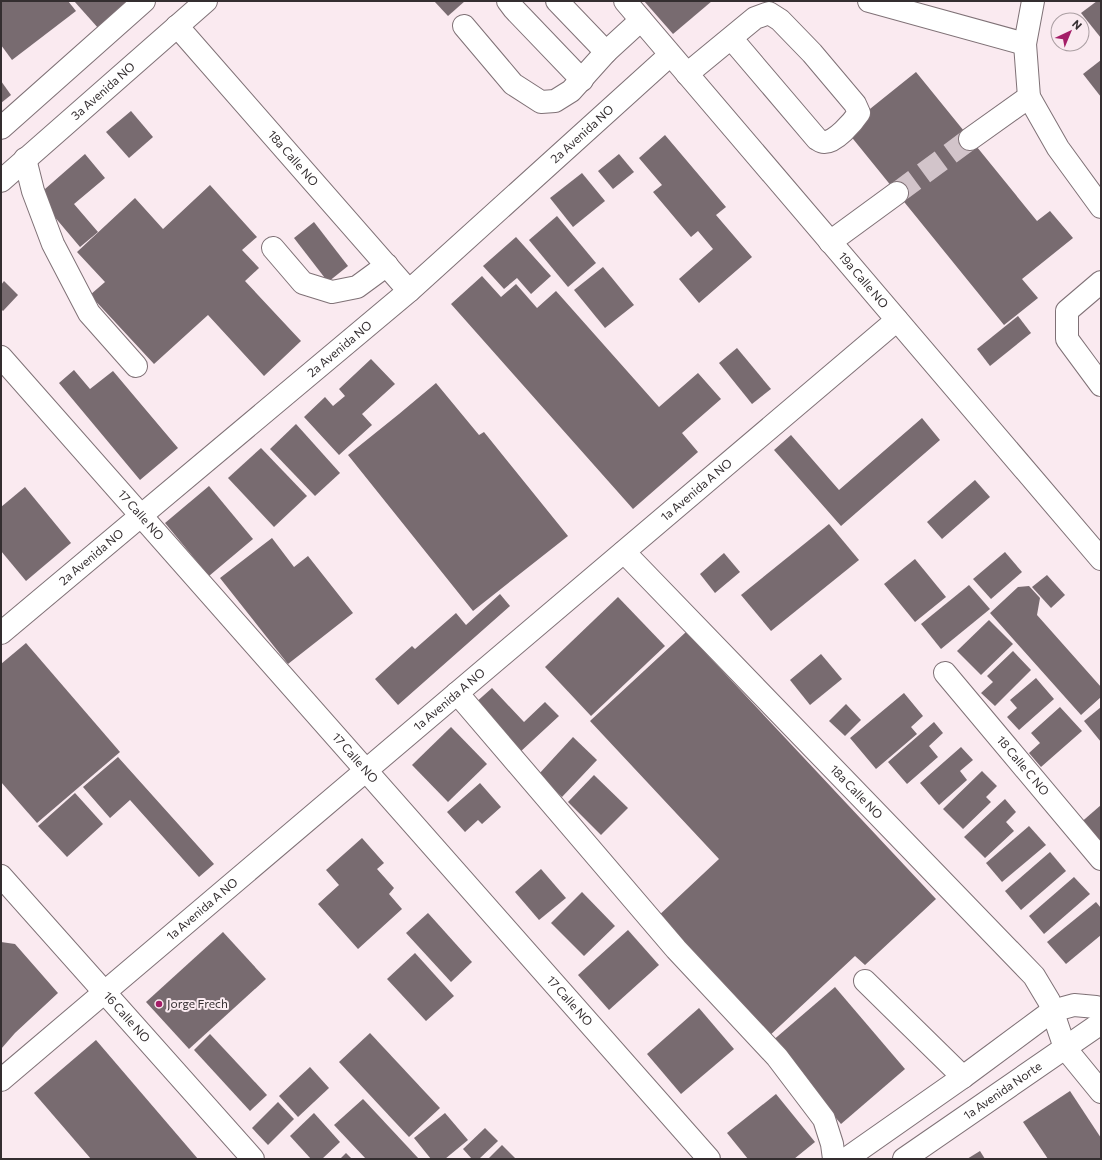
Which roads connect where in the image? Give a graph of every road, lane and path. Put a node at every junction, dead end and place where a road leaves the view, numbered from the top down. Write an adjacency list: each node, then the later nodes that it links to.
1 (144, 1): 18 (street)
2 (206, 1): 9 (street, 3a Avenida NO)
3 (508, 1): 16 (street)
4 (557, 1): 13 (street)
5 (624, 1): 8 (street, 19a Calle NO)
6 (869, 1): 12 (street)
7 (1033, 1): 12 (street)
8 (641, 20): 13 (street); 14 (street, 19a Calle NO)
9 (177, 26): 20 (street, 3a Avenida NO); 26 (street, 18a Calle NO)
10 (464, 26): 16 (street)
11 (731, 38): 11 (street); 15 (street)
12 (1025, 44): 17 (street)
13 (606, 52): 16 (street)
14 (670, 55): 15 (street, 19a Calle NO); 28 (street, 2a Avenida NO)
15 (687, 74): 24 (street, 19a Calle NO)
16 (582, 80)
17 (1029, 97): 19 (street); 23 (street)
18 (1, 128)
19 (970, 139)
20 (25, 160): 21 (street, 3a Avenida NO); 31 (street)
21 (1, 181)
22 (897, 193): 24 (street)
23 (1101, 207)
24 (830, 242): 29 (street, 19a Calle NO)
25 (273, 248): 26 (street)
26 (386, 265): 28 (street, 18a Calle NO)
27 (1101, 282): 32 (street)
28 (409, 290): 33 (street, 2a Avenida NO)
29 (897, 320): 34 (street, 1a Avenida A NO); 35 (street, 19a Calle NO)
30 (1, 357): 33 (street, 17 Calle NO)
31 (136, 366)
32 (1101, 385)
33 (141, 516): 36 (street, 2a Avenida NO); 39 (street, 17 Calle NO)
34 (624, 552): 38 (street, 1a Avenida A NO); 45 (street, 18a Calle NO)
35 (1101, 559)
36 (1, 634)
37 (945, 673): 40 (street, 18 Calle C NO)
38 (457, 693): 39 (street, 1a Avenida A NO); 57 (street)
39 (366, 770): 43 (street, 1a Avenida A NO); 56 (street, 17 Calle NO)
40 (1101, 859)
41 (1, 876): 43 (street, 16 Calle NO)
42 (865, 981): 48 (street)
43 (104, 992): 49 (street, 1a Avenida A NO); 55 (street, 16 Calle NO)
44 (1101, 1010): 45 (street)
45 (1052, 1012): 47 (street, 18a Calle NO); 48 (street)
46 (1101, 1023): 47 (street, 1a Avenida Norte)
47 (1065, 1048): 51 (street, 18a Calle NO); 52 (street, 1a Avenida Norte)
48 (963, 1077): 50 (street)
49 (1, 1080)
50 (943, 1091): 52 (street); 53 (street)
51 (1101, 1092)
52 (962, 1119): 54 (street, 1a Avenida Norte)
53 (889, 1129): 54 (street); 58 (street)
54 (906, 1158)
55 (253, 1159)
56 (709, 1159)
57 (834, 1159)
58 (846, 1159)

